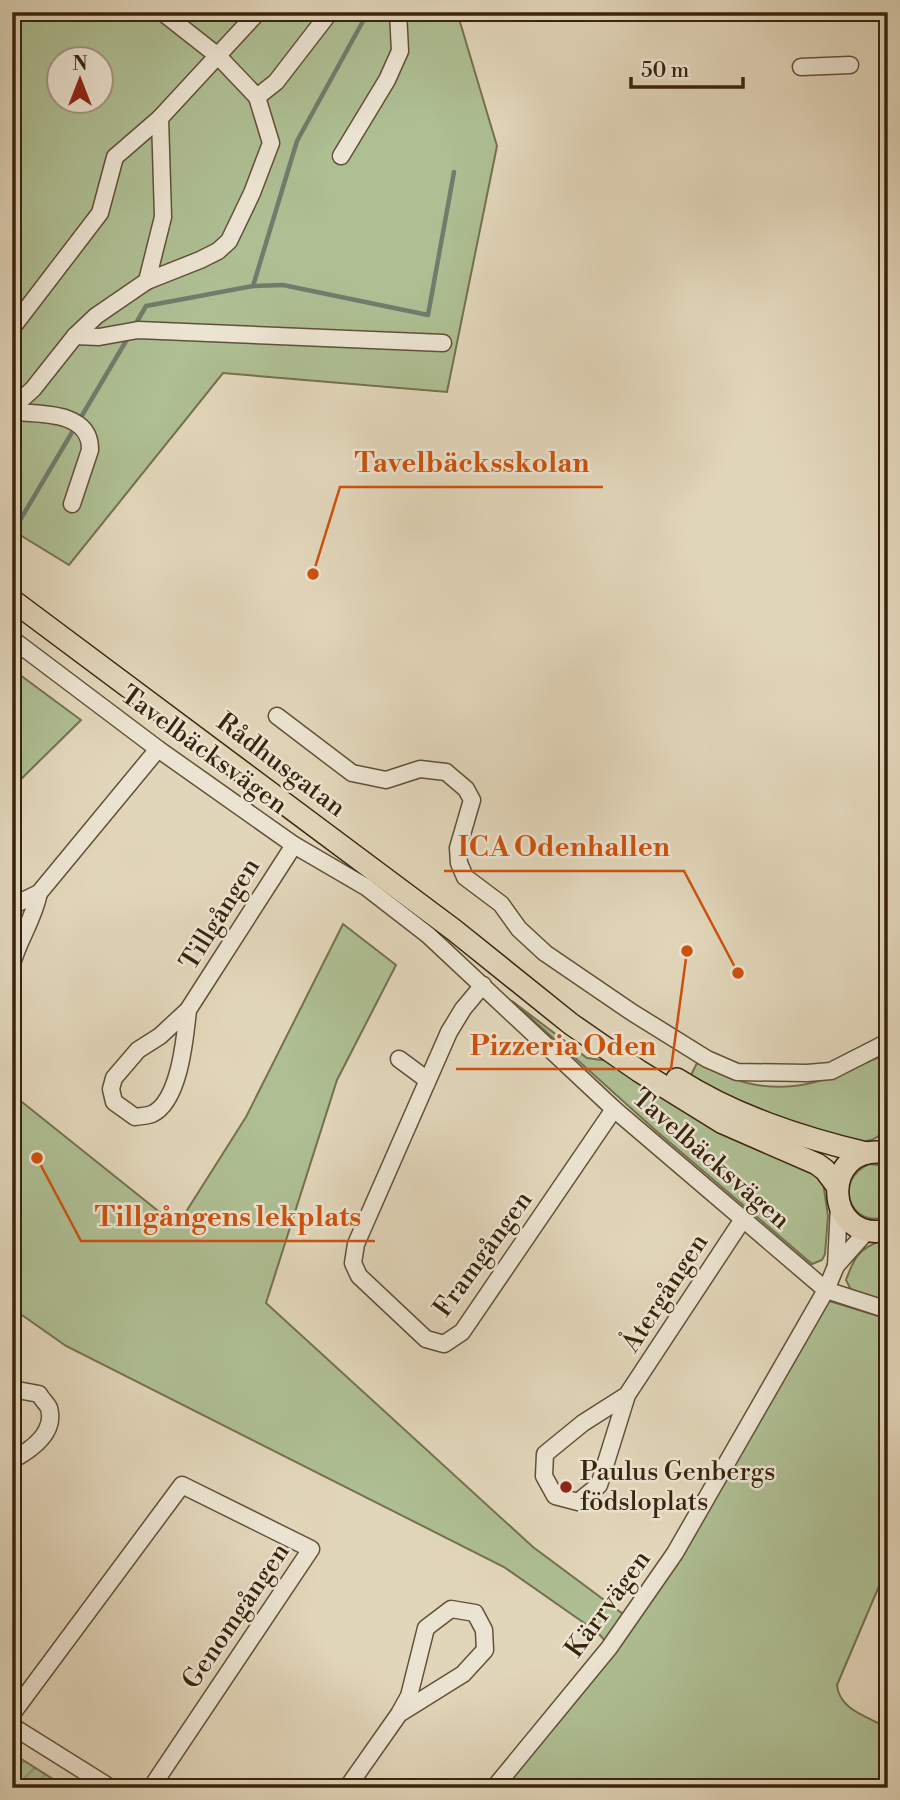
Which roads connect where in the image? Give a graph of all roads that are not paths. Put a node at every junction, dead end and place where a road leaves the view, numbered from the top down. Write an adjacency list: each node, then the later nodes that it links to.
1 (162, 12): 5 (street)
2 (258, 12): 5 (street)
3 (330, 12): 8 (street)
4 (398, 12): 10 (street)
5 (218, 56): 8 (street); 9 (street)
6 (850, 65): 7 (street)
7 (801, 67)
8 (257, 97): 11 (street)
9 (160, 118): 11 (street); 12 (street)
10 (341, 156)
11 (147, 281): 13 (street)
12 (12, 328)
13 (75, 336): 14 (street); 15 (street)
14 (443, 343)
15 (12, 410): 16 (street)
16 (72, 504)
17 (12, 600): 25 (main road, Rådhusgatan)
18 (12, 639): 20 (street, Tavelbäcksvägen)
19 (276, 716): 28 (street)
20 (158, 749): 21 (street, Tavelbäcksvägen); 22 (street)
21 (293, 845): 26 (street, Tavelbäcksvägen); 27 (street, Tillgången)
22 (39, 894): 23 (street); 24 (street)
23 (12, 906)
24 (12, 964)
25 (514, 978): 32 (main road, Rådhusgatan); 33 (main road, Rådhusgatan)
26 (483, 985): 30 (street, Framgången); 31 (street, Tavelbäcksvägen)
27 (188, 1010): 27 (street, Tillgången)
28 (888, 1042)
29 (399, 1059): 30 (street)
30 (426, 1079): 31 (street, Framgången)
31 (614, 1109): 34 (street, Tavelbäcksvägen)
32 (880, 1150): 33 (main road)
33 (838, 1196): 35 (main road, Rådhusgatan); 36 (street)
34 (743, 1219): 37 (street, Tavelbäcksvägen); 40 (street, Återgången)
35 (878, 1231): 36 (street)
36 (836, 1266): 37 (street)
37 (826, 1290): 38 (street); 48 (street, Kärrvägen)
38 (888, 1310)
39 (12, 1389): 41 (street)
40 (627, 1395): 40 (street, Återgången)
41 (12, 1460)
42 (12, 1714): 46 (street, Genomgången)
43 (399, 1714): 43 (street); 47 (street)
44 (12, 1726): 45 (street)
45 (111, 1788)
46 (151, 1788)
47 (347, 1788)
48 (494, 1788)

